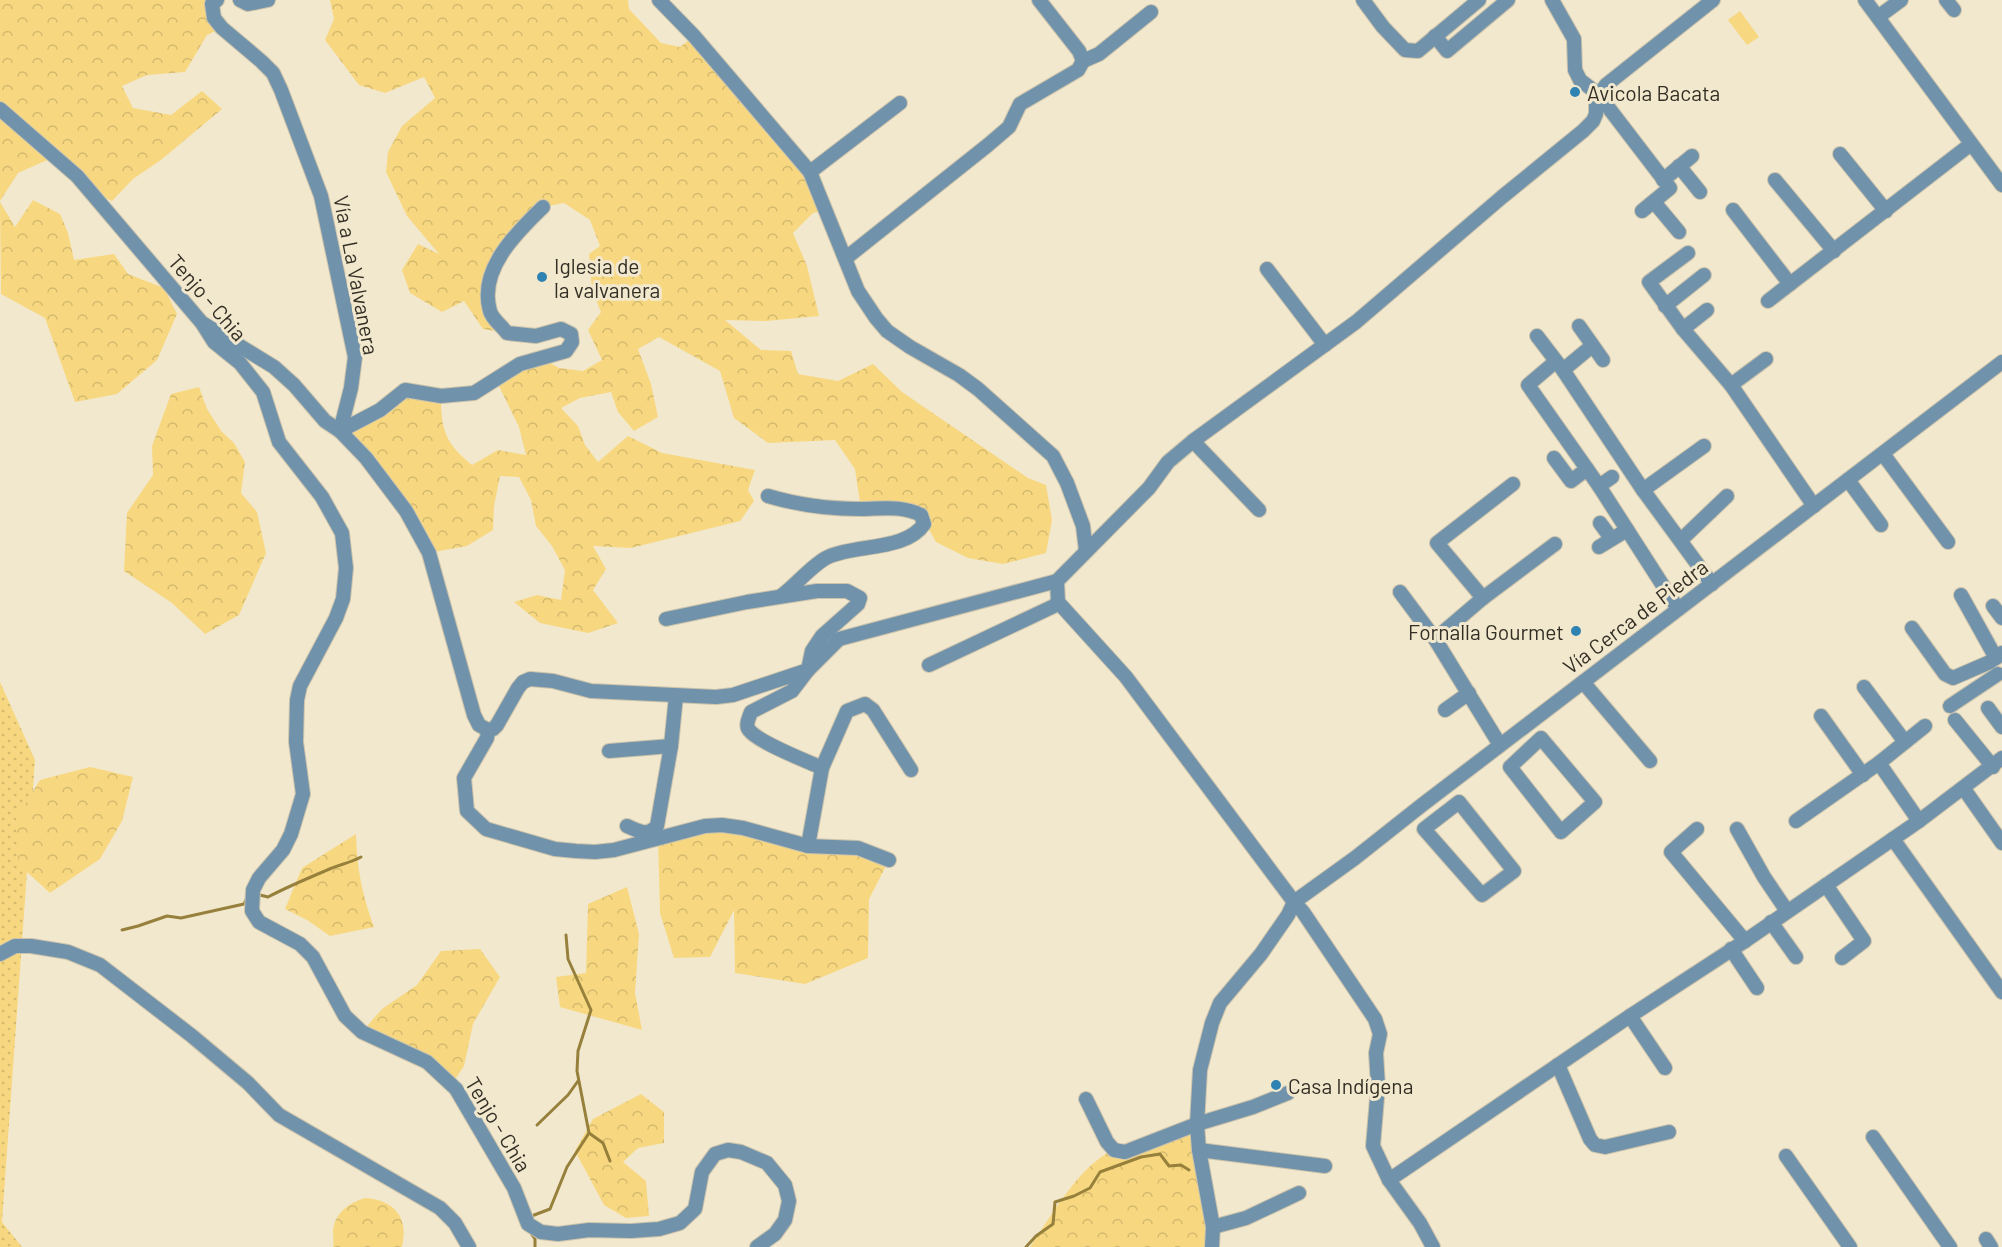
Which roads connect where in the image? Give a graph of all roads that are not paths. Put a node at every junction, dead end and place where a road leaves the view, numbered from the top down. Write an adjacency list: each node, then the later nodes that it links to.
1 (217, 0): 53 (street, Vía a La Valvanera)
2 (240, 0): 3 (street)
3 (268, 0)
4 (659, 0): 24 (street)
5 (1363, 0): 15 (street)
6 (1479, 0): 15 (street)
7 (1508, 0): 15 (street)
8 (1552, 0): 17 (street)
9 (1713, 0): 17 (street)
10 (1865, 0): 14 (street)
11 (1901, 0): 14 (street)
12 (1046, 3): 16 (street)
13 (1151, 12): 16 (street)
14 (1878, 17): 20 (street)
15 (1435, 36)
16 (1083, 61): 35 (street)
17 (1598, 94): 25 (street); 46 (street)
18 (900, 103): 24 (street)
19 (0, 109): 42 (street, Tenjo - Chia)
20 (1971, 144): 27 (street); 31 (street)
21 (1840, 154): 31 (street)
22 (1692, 156): 23 (street)
23 (1679, 166): 25 (street); 28 (street)
24 (810, 172): 35 (street)
25 (1663, 180): 32 (street)
26 (1775, 180): 33 (street)
27 (2002, 185)
28 (1700, 192)
29 (543, 207): 53 (street)
30 (1733, 210): 38 (street)
31 (1886, 212): 33 (street)
32 (1679, 232)
33 (1834, 251): 38 (street)
34 (1688, 253): 40 (street)
35 (846, 258): 70 (street)
36 (1267, 269): 46 (street)
37 (1704, 275): 40 (street)
38 (1790, 284): 39 (street)
39 (1768, 301)
40 (1665, 306): 44 (street)
41 (1707, 310): 44 (street)
42 (202, 323): 53 (street); 157 (street, Tenjo - Chia)
43 (1579, 326): 47 (street)
44 (1683, 329): 52 (street)
45 (1537, 336): 51 (street)
46 (1325, 345): 54 (street)
47 (1592, 346): 48 (street); 51 (street)
48 (1603, 360)
49 (1766, 360): 52 (street)
50 (2002, 362): 56 (street, Vía Cerca de Piedra)
51 (1559, 366): 58 (street); 63 (street)
52 (1731, 385): 66 (street)
53 (340, 431): 106 (street)
54 (1192, 441): 67 (street); 72 (street)
55 (1704, 446): 63 (street)
56 (1883, 453): 60 (street, Vía Cerca de Piedra); 75 (street)
57 (1554, 458): 58 (street)
58 (1587, 470): 62 (street)
59 (1612, 477): 62 (street)
60 (1848, 480): 66 (street, Vía Cerca de Piedra); 69 (street)
61 (1513, 484): 84 (street)
62 (1599, 486): 71 (street)
63 (1643, 490): 74 (street)
64 (768, 496): 83 (street)
65 (1727, 496): 74 (street)
66 (1814, 506): 80 (street, Vía Cerca de Piedra)
67 (1259, 510)
68 (1600, 523): 73 (street)
69 (1881, 525)
70 (1083, 526): 72 (street); 78 (street)
71 (1627, 531): 73 (street); 87 (street)
72 (1100, 538): 78 (street)
73 (1611, 538): 77 (street)
74 (1681, 540): 80 (street)
75 (1948, 542)
76 (1555, 544): 84 (street)
77 (1599, 547)
78 (1086, 552): 79 (street)
79 (1057, 581): 85 (street); 94 (street)
80 (1712, 584): 87 (street, Vía Cerca de Piedra)
81 (1400, 592): 91 (street)
82 (1961, 595): 93 (street)
83 (778, 598): 89 (street); 94 (street)
84 (1483, 598): 91 (street)
85 (1058, 602): 92 (street); 132 (street)
86 (1993, 606): 88 (street)
87 (1678, 609): 95 (street, Vía Cerca de Piedra)
88 (2002, 618)
89 (666, 619)
90 (1912, 628): 93 (street)
91 (1435, 639): 97 (street)
92 (929, 665)
93 (1998, 665): 99 (street)
94 (808, 670): 98 (street); 116 (street)
95 (1583, 682): 107 (street, Vía Cerca de Piedra); 113 (street)
96 (1864, 687): 108 (street)
97 (1469, 693): 101 (street); 109 (street)
98 (676, 696): 106 (street); 111 (street)
99 (1950, 706)
100 (1988, 708): 105 (street)
101 (1445, 710)
102 (1821, 716): 118 (street)
103 (1955, 720): 114 (street)
104 (1925, 726): 108 (street)
105 (2002, 727)
106 (488, 730): 129 (street)
107 (1520, 730): 109 (street, Vía Cerca de Piedra); 110 (street)
108 (1905, 742): 115 (street)
109 (1500, 745): 120 (street, Vía Cerca de Piedra)
110 (1533, 745): 110 (street)
111 (671, 746): 112 (street); 124 (street)
112 (609, 751)
113 (1650, 761)
114 (1997, 762): 119 (street)
115 (1879, 763): 118 (street); 123 (street)
116 (822, 768): 117 (street); 129 (street)
117 (911, 770)
118 (1863, 775): 122 (street)
119 (1964, 789): 123 (street); 128 (street)
120 (1428, 800): 121 (street); 132 (street, Vía Cerca de Piedra)
121 (1441, 815): 121 (street)
122 (1796, 821)
123 (1919, 821): 127 (street)
124 (627, 826)
125 (1697, 829): 135 (street)
126 (1737, 829): 133 (street)
127 (1893, 839): 131 (street); 141 (street)
128 (2002, 843)
129 (808, 846): 130 (street)
130 (889, 860)
131 (1826, 885): 133 (street); 139 (street)
132 (1294, 902): 147 (street); 153 (street)
133 (1787, 911): 134 (street)
134 (1771, 922): 135 (street); 138 (street)
135 (1745, 941): 136 (street)
136 (1731, 949): 140 (street); 142 (street)
137 (0, 954): 156 (street)
138 (1796, 957)
139 (1842, 958)
140 (1758, 988)
141 (2002, 992)
142 (1630, 1016): 143 (street); 144 (street)
143 (1558, 1065): 148 (street); 153 (street)
144 (1665, 1068)
145 (1288, 1094): 147 (street)
146 (1086, 1099): 147 (street)
147 (1197, 1124): 150 (street)
148 (1669, 1132)
149 (1873, 1137): 161 (street)
150 (1199, 1150): 152 (street); 155 (street)
151 (1786, 1156): 160 (street)
152 (1325, 1166)
153 (1389, 1180): 159 (street)
154 (1299, 1193): 155 (street)
155 (1213, 1227): 158 (street)
156 (469, 1247)
157 (757, 1247)
158 (1212, 1247)
159 (1433, 1247)
160 (1850, 1247)
161 (1950, 1247)

